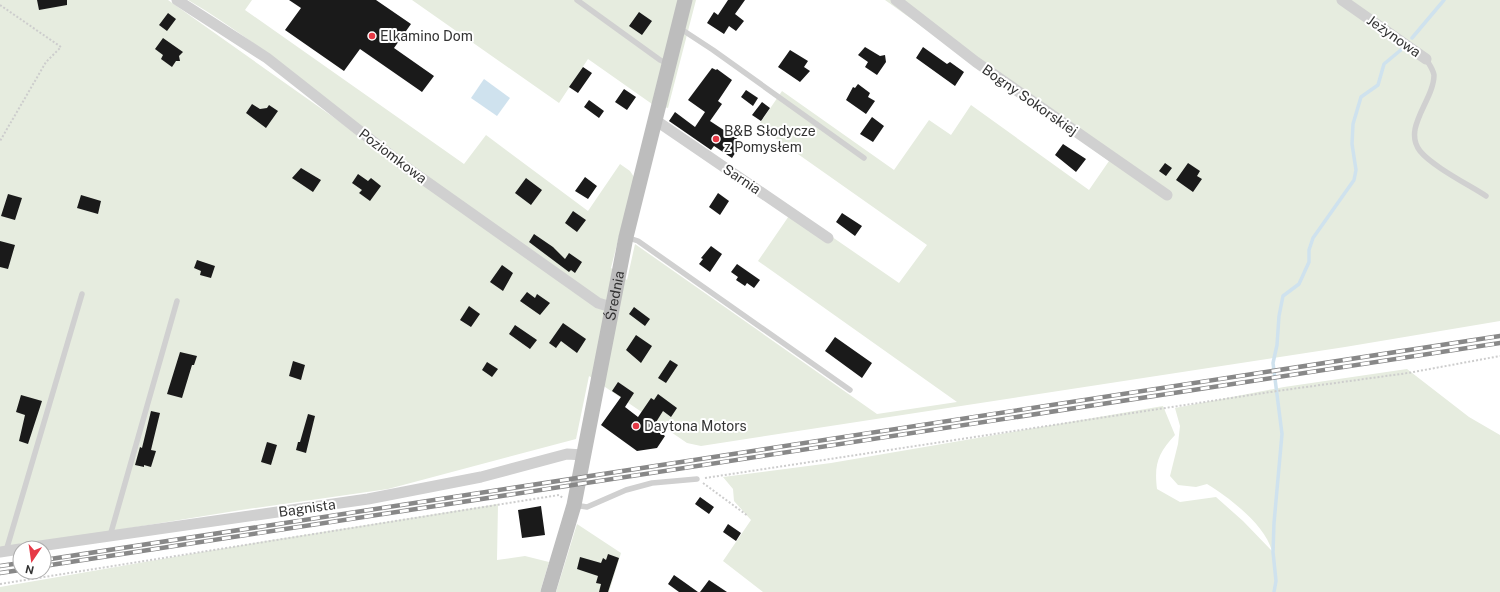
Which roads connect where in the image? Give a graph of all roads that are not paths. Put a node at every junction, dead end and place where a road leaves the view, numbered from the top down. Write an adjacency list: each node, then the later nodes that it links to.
1 (177, 0): 17 (street, Poziomkowa)
2 (577, 0): 8 (lane)
3 (684, 0): 6 (street, Średnia)
4 (896, 0): 11 (street, Bogny Sokorskiej)
5 (1342, 0): 7 (street, Jeżynowa)
6 (678, 29): 8 (street, Średnia); 10 (lane)
7 (1426, 59): 12 (lane)
8 (669, 64): 9 (street, Średnia)
9 (654, 122): 13 (street, Średnia); 14 (street, Sarnia)
10 (864, 158)
11 (1167, 195)
12 (1486, 196)
13 (626, 237): 17 (street, Średnia); 18 (lane)
14 (828, 238)
15 (82, 294): 24 (lane)
16 (177, 301): 22 (lane)
17 (611, 307): 19 (street, Średnia)
18 (850, 390)
19 (584, 455): 21 (street, Średnia); 22 (street, Bagnista)
20 (697, 479): 21 (lane)
21 (574, 505): 25 (street, Średnia)
22 (110, 536): 23 (street, Bagnista)
23 (52, 544)
24 (3, 552)
25 (548, 592)

